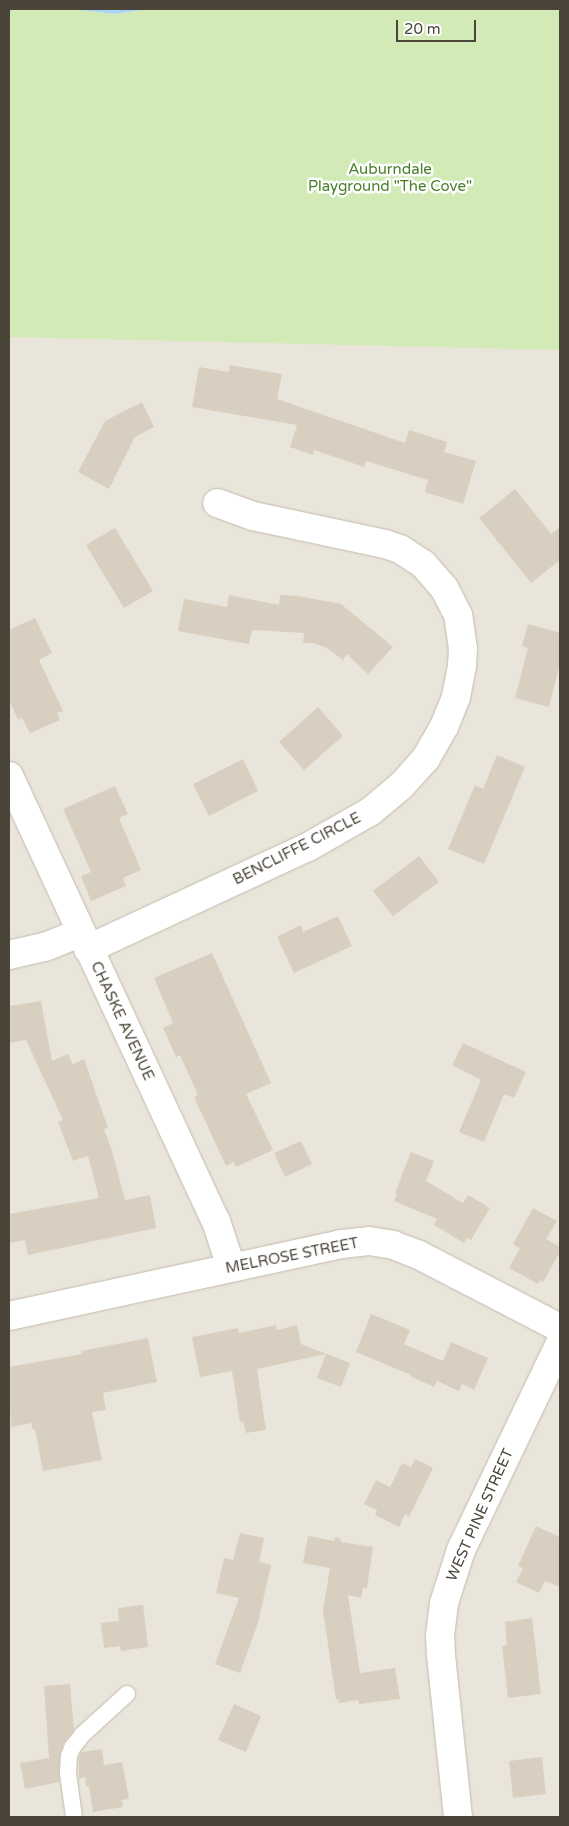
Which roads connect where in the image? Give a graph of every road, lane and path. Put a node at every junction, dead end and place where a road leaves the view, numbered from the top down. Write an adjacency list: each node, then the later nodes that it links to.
1 (216, 503): 3 (street, BENCLIFFE CIRCLE)
2 (9, 776): 3 (street, CHASKE AVENUE)
3 (84, 941): 4 (street, BENCLIFFE CIRCLE); 5 (street, CHASKE AVENUE)
4 (9, 956)
5 (231, 1268): 6 (street, MELROSE STREET); 7 (street, MELROSE STREET)
6 (9, 1316)
7 (560, 1328)
8 (560, 1343): 11 (street, WEST PINE STREET)
9 (127, 1694): 10 (lane)
10 (74, 1817)
11 (458, 1817)

